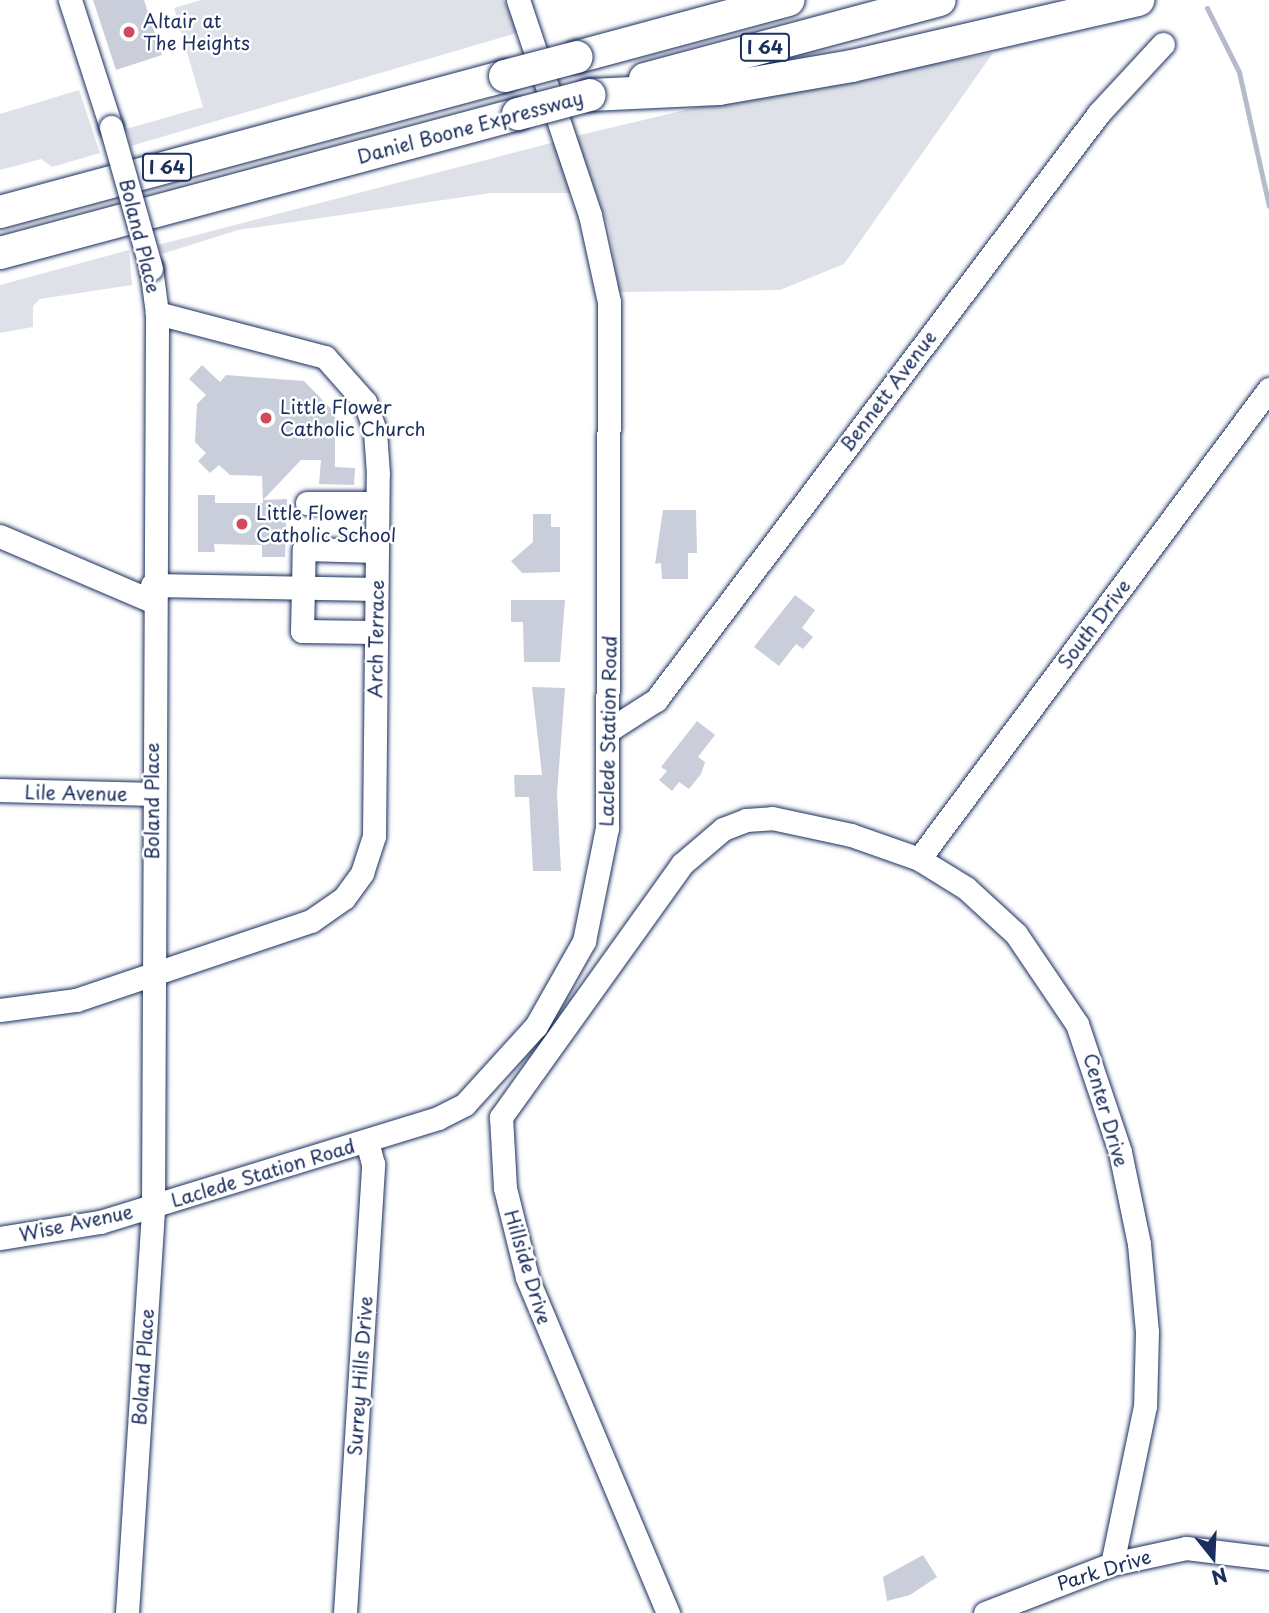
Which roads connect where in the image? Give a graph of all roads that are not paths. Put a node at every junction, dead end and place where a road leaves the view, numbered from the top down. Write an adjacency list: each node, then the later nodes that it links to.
1 (70, 0): 12 (street, Boland Place, bridge)
2 (518, 0): 22 (street, Laclede Station Road)
3 (734, 0): 7 (highway)
4 (788, 0): 7 (highway, Daniel Boone Expressway / I 64)
5 (940, 0): 9 (highway, Daniel Boone Expressway / I 64)
6 (1138, 0): 9 (highway)
7 (672, 32): 10 (highway, Daniel Boone Expressway / I 64, bridge)
8 (1163, 44): 22 (street, Bennett Avenue)
9 (590, 95): 11 (highway, Daniel Boone Expressway / I 64, bridge)
10 (0, 212)
11 (0, 253)
12 (157, 313): 15 (street, Arch Terrace); 20 (street, Boland Place)
13 (1269, 388): 25 (street, South Drive)
14 (307, 503): 15 (street)
15 (377, 503): 17 (street, Arch Terrace)
16 (0, 536): 20 (street)
17 (377, 551): 18 (street); 19 (street, Arch Terrace)
18 (303, 588): 19 (street); 20 (street); 21 (street)
19 (376, 589): 21 (street, Arch Terrace)
20 (152, 593): 24 (street, Boland Place)
21 (376, 632): 27 (street, Arch Terrace)
22 (609, 730): 29 (street, Laclede Station Road)
23 (0, 790): 24 (street, Lile Avenue)
24 (153, 794): 27 (street, Boland Place)
25 (919, 859): 26 (street, Center Drive); 33 (street, Center Drive)
26 (626, 936): 36 (street, Hillside Drive)
27 (152, 972): 28 (street, Arch Terrace); 30 (street, Boland Place)
28 (0, 1010)
29 (367, 1141): 30 (street, Laclede Station Road); 35 (street, Surrey Hills Drive)
30 (153, 1207): 31 (street, Wise Avenue); 34 (street, Boland Place)
31 (0, 1238)
32 (1269, 1558): 33 (street, Park Drive)
33 (1112, 1564): 37 (street, Park Drive)
34 (127, 1613)
35 (345, 1613)
36 (668, 1613)
37 (985, 1613)

